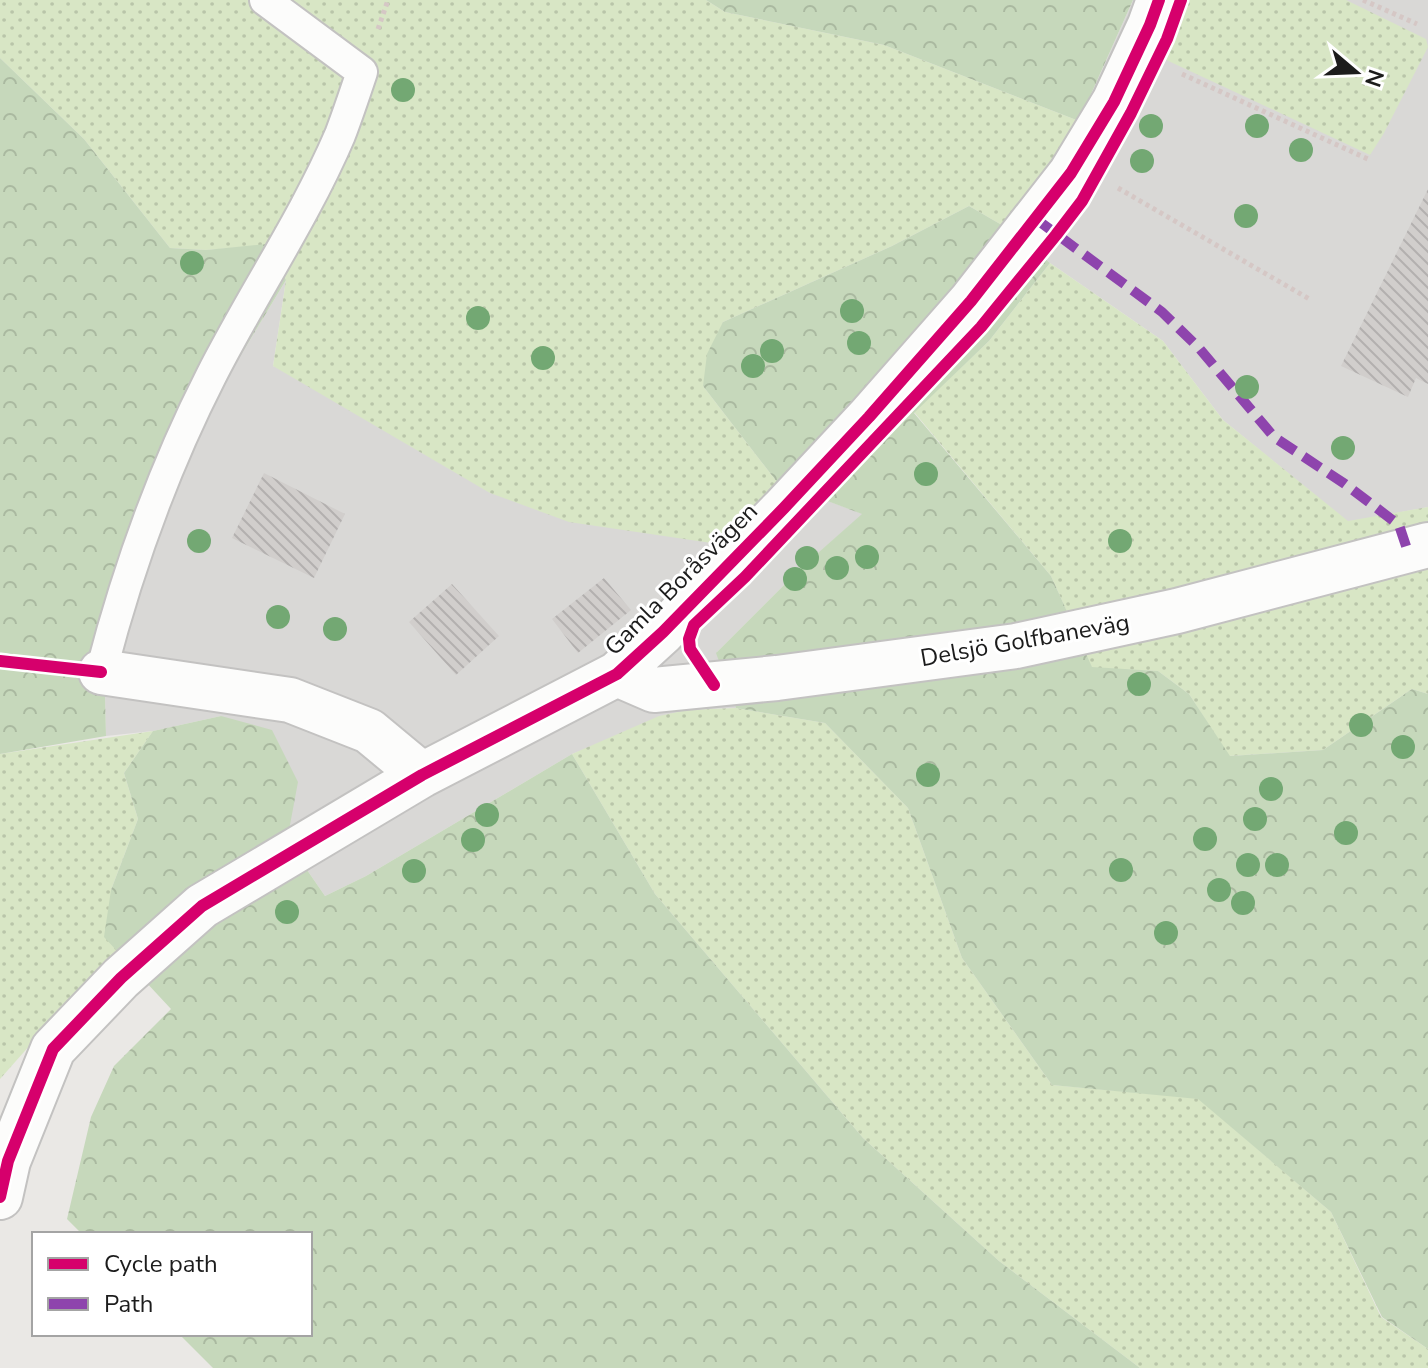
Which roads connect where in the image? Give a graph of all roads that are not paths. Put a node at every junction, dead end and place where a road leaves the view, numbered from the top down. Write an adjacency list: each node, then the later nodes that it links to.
1 (265, 0): 4 (lane)
2 (1159, 0): 5 (street, Gamla Boråsvägen)
3 (1428, 545): 5 (street, Delsjö Golfbaneväg)
4 (101, 672): 6 (street)
5 (617, 674): 6 (street, Gamla Boråsvägen)
6 (422, 775): 7 (street, Gamla Boråsvägen)
7 (0, 1197)

